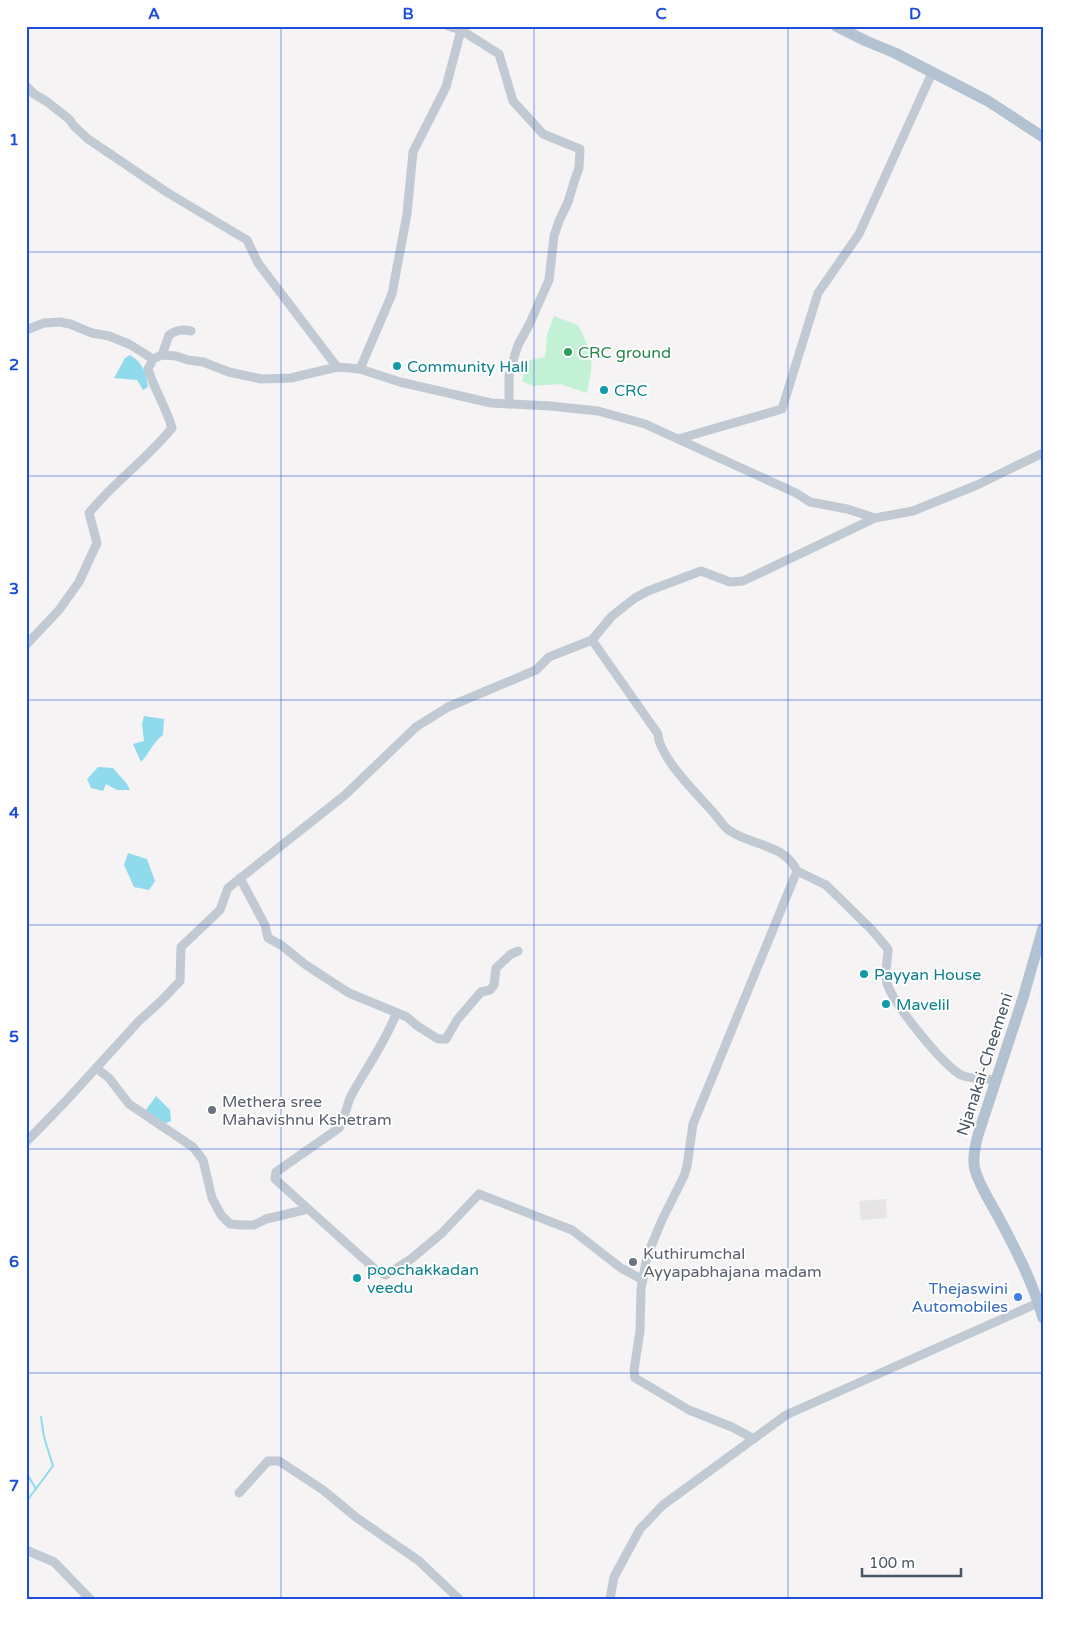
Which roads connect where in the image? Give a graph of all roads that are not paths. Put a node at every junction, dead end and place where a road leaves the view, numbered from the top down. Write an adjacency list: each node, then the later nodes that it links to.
1 (448, 26): 3 (street)
2 (836, 26): 4 (main road)
3 (462, 28): 11 (street); 12 (street)
4 (932, 73): 6 (main road); 13 (street)
5 (26, 86): 10 (street)
6 (1043, 137)
7 (26, 330): 9 (street)
8 (190, 331): 9 (street)
9 (158, 357): 10 (street); 17 (street)
10 (337, 367): 11 (street)
11 (360, 369): 12 (street)
12 (509, 404): 13 (street)
13 (678, 439): 15 (street)
14 (1043, 453): 15 (street)
15 (874, 518): 16 (street)
16 (592, 640): 18 (street); 19 (street)
17 (26, 645)
18 (796, 871): 24 (street); 27 (street)
19 (240, 878): 22 (street); 23 (street)
20 (1043, 928): 24 (main road, Njanakai-Cheemeni)
21 (518, 951): 22 (street)
22 (396, 1014): 26 (street)
23 (96, 1068): 25 (street); 26 (street)
24 (995, 1080): 28 (main road, Njanakai-Cheemeni)
25 (26, 1142)
26 (308, 1209): 27 (street)
27 (643, 1280): 30 (street)
28 (1038, 1303): 29 (main road, Njanakai-Cheemeni); 30 (street)
29 (1043, 1318)
30 (754, 1439): 35 (street)
31 (239, 1493): 34 (street)
32 (26, 1550): 33 (street)
33 (90, 1599)
34 (459, 1599)
35 (610, 1599)

